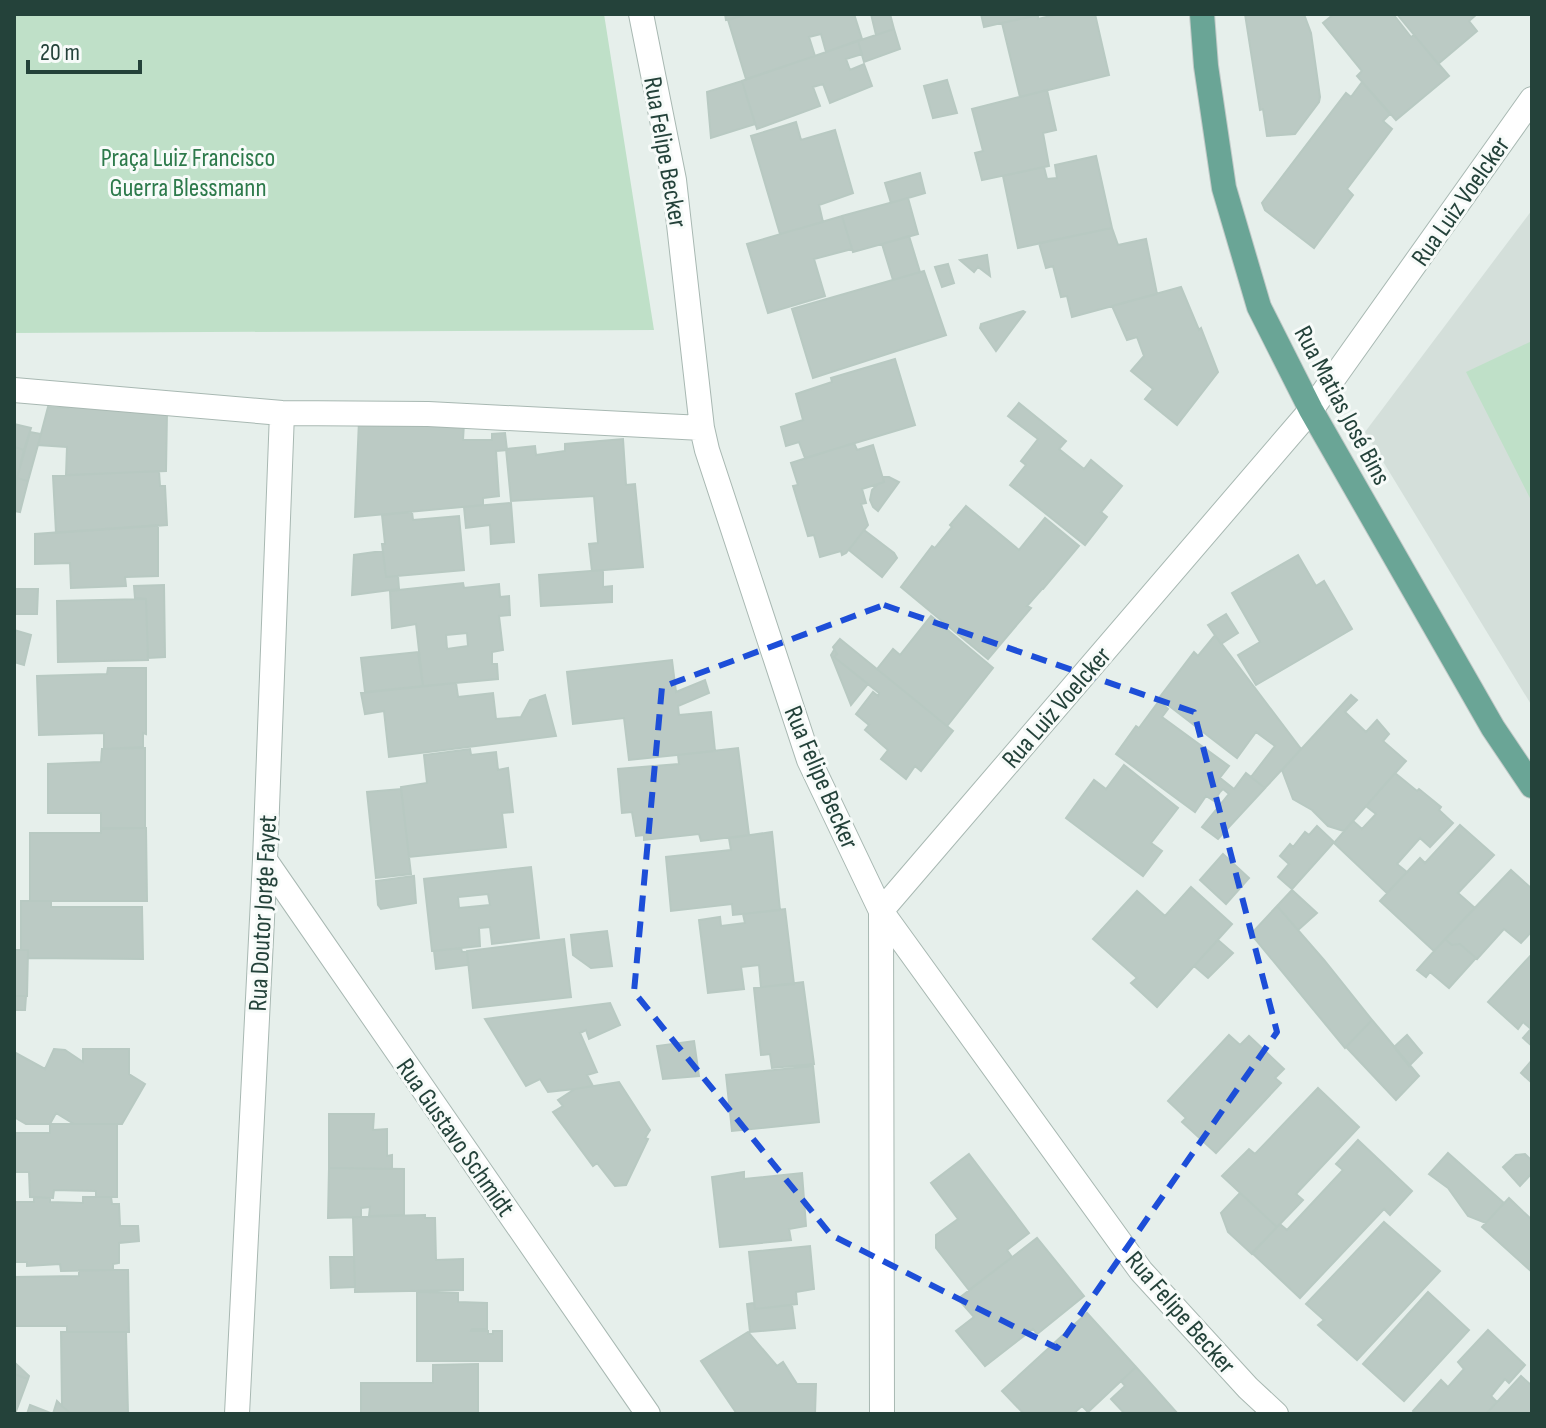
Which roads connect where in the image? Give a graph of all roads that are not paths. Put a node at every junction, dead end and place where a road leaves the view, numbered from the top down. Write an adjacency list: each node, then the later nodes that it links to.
1 (641, 14): 7 (street, Rua Felipe Becker)
2 (1202, 14): 5 (main road, Rua Matias José Bins)
3 (1532, 99): 5 (street, Rua Luiz Voelcker)
4 (14, 390): 6 (street)
5 (1311, 410): 8 (main road, Rua Matias José Bins); 10 (street, Rua Luiz Voelcker)
6 (282, 413): 7 (street); 9 (street, Rua Doutor Jorge Fayet)
7 (702, 428): 10 (street, Rua Felipe Becker)
8 (1532, 786)
9 (265, 860): 11 (street, Rua Doutor Jorge Fayet); 12 (street, Rua Gustavo Schmidt)
10 (881, 911): 13 (street); 14 (street, Rua Felipe Becker)
11 (237, 1414)
12 (648, 1414)
13 (882, 1414)
14 (1276, 1414)

